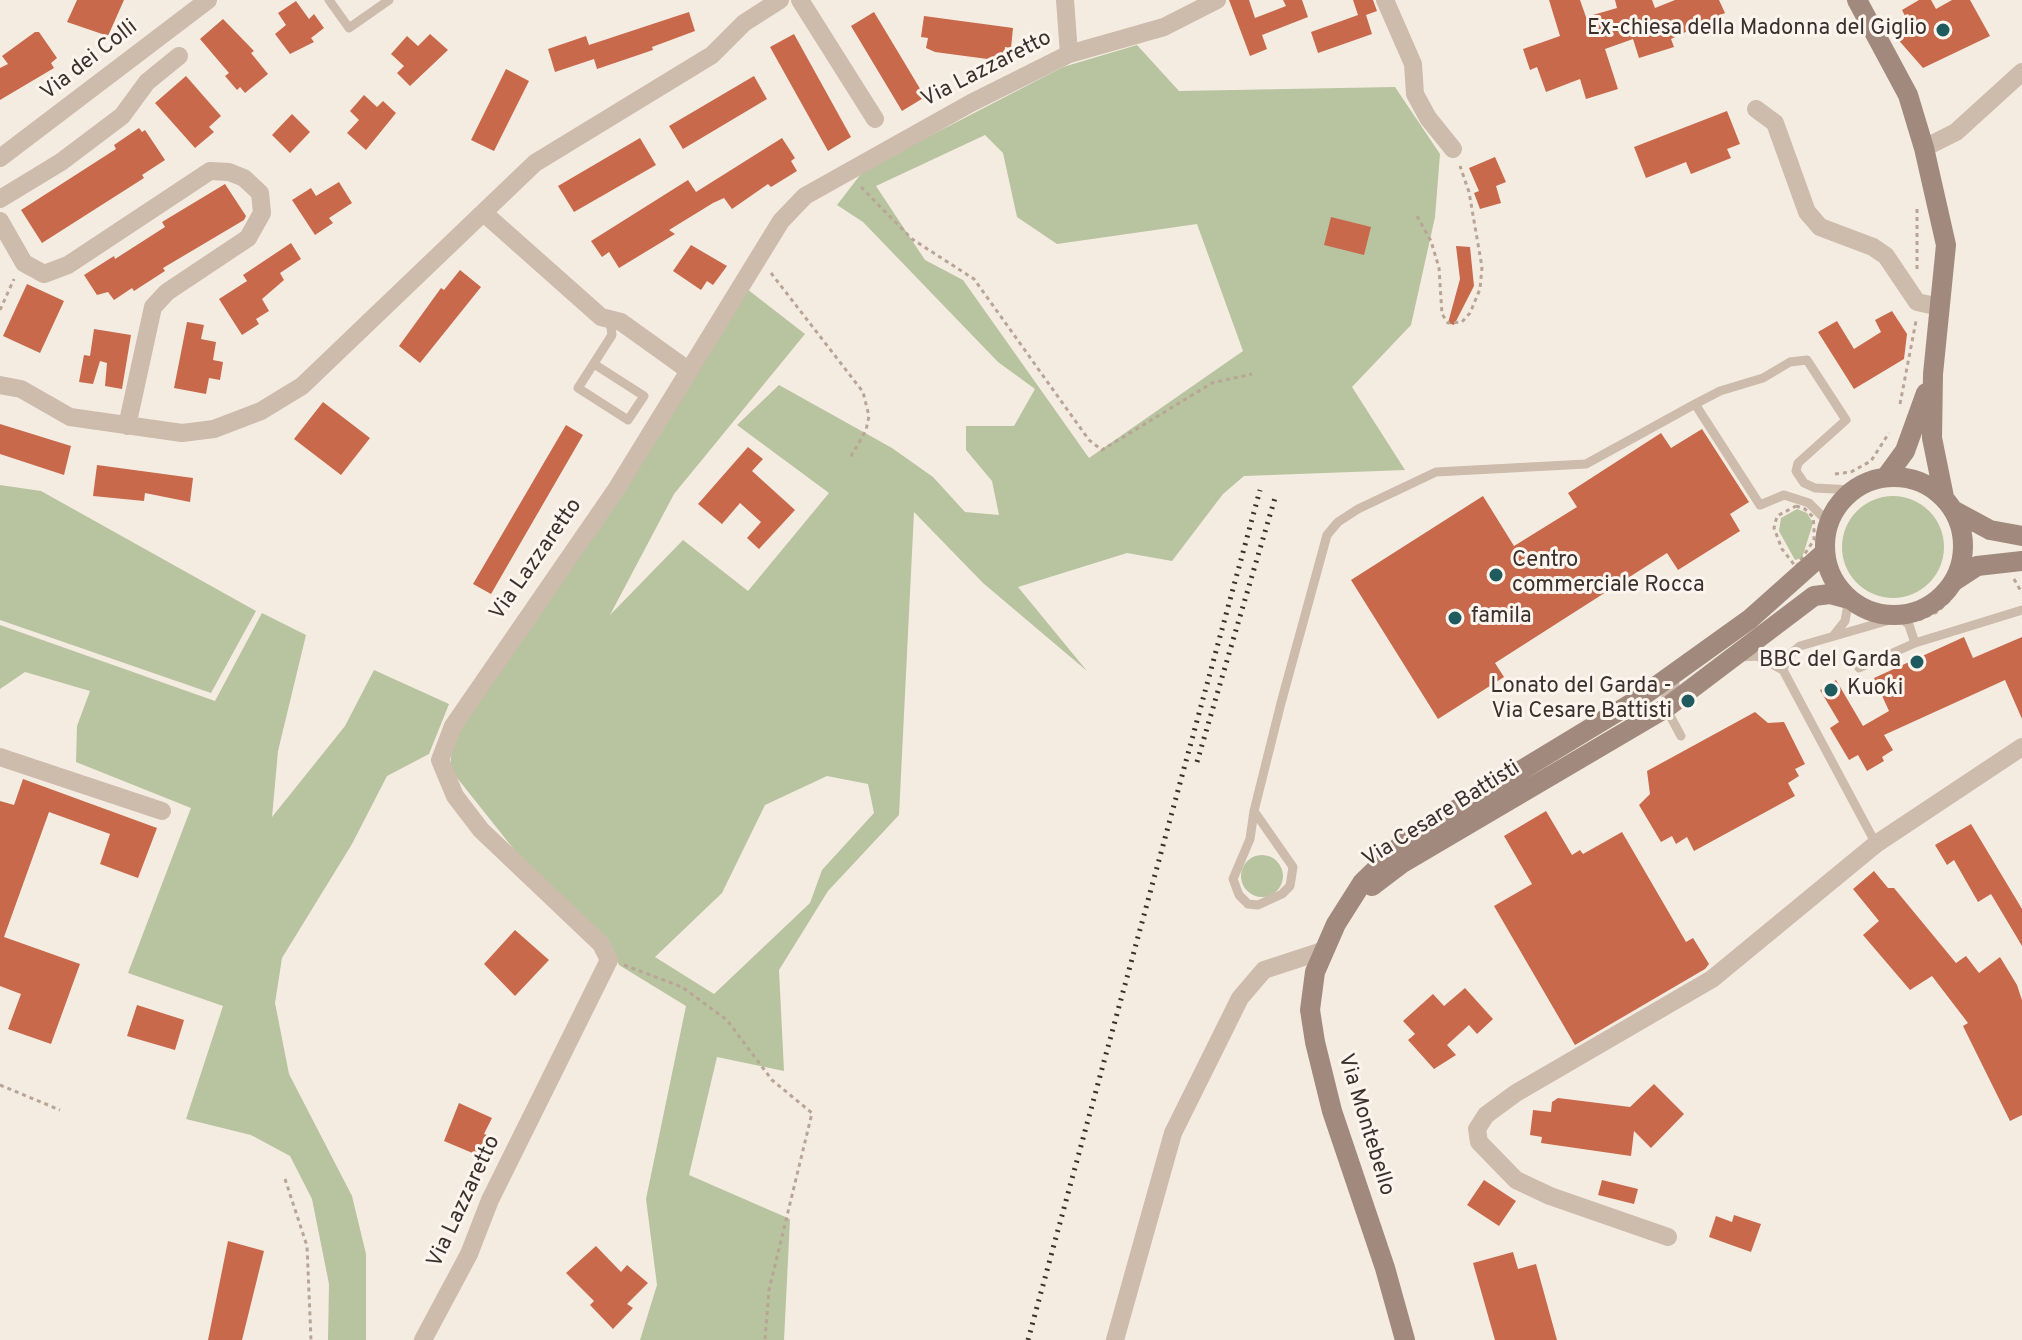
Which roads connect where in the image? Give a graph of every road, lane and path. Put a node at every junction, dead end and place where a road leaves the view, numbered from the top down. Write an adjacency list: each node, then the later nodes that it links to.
1 (208, 0): 17 (street, Via dei Colli)
2 (329, 0): 3 (lane)
3 (389, 0)
4 (780, 0): 21 (street)
5 (800, 0): 14 (street)
6 (1065, 0): 10 (street)
7 (1217, 0): 10 (street, Via Lazzaretto)
8 (1385, 0): 16 (street)
9 (1857, 0): 15 (street)
10 (1069, 54): 18 (street, Via Lazzaretto)
11 (179, 56): 19 (street)
12 (2022, 72): 15 (street)
13 (1756, 109): 27 (street)
14 (875, 119)
15 (1924, 148): 28 (street)
16 (1453, 149): 22 (path)
17 (0, 158)
18 (849, 172): 24 (street, Via Lazzaretto); 33 (path)
19 (5, 193)
20 (1917, 208): 26 (path)
21 (485, 214): 30 (street); 39 (street)
22 (1417, 216)
23 (0, 221): 25 (street)
24 (758, 257): 32 (street, Via Lazzaretto); 40 (path)
25 (24, 263): 29 (path); 39 (street)
26 (1917, 270)
27 (1917, 302): 28 (street); 37 (path)
28 (1940, 307): 34 (street)
29 (0, 310)
30 (610, 321): 31 (lane); 32 (street)
31 (594, 364): 31 (lane)
32 (688, 370): 70 (street, Via Lazzaretto)
33 (1252, 374)
34 (1933, 374): 42 (street); 44 (street)
35 (0, 385): 39 (street)
36 (1695, 404): 41 (lane); 45 (lane); 66 (lane)
37 (1898, 414)
38 (1894, 423): 41 (path)
39 (127, 426)
40 (849, 460)
41 (1798, 463): 43 (lane)
42 (1886, 477): 43 (street); 44 (street)
43 (1853, 490): 45 (street)
44 (1949, 504): 46 (street); 51 (street)
45 (1829, 523): 47 (street)
46 (2022, 536)
47 (1824, 553): 52 (street); 56 (street, Via Cesare Battisti)
48 (2013, 561): 50 (street); 51 (street)
49 (1796, 567): 49 (path)
50 (2022, 575)
51 (1954, 581): 54 (street)
52 (1849, 599): 54 (street); 55 (lane); 58 (street, Via Cesare Battisti)
53 (2022, 610): 57 (lane)
54 (1900, 617): 55 (lane); 57 (lane)
55 (1834, 635): 60 (lane)
56 (1722, 639): 61 (lane); 68 (street, Via Cesare Battisti)
57 (1915, 643): 59 (lane)
58 (1737, 657): 60 (lane); 61 (street, Via Cesare Battisti)
59 (1859, 668)
60 (1783, 670): 67 (lane)
61 (1666, 708): 62 (lane); 68 (street, Via Cesare Battisti)
62 (1681, 736)
63 (2022, 747): 67 (street)
64 (0, 757): 65 (street)
65 (162, 811)
66 (1254, 811): 66 (lane)
67 (1876, 844): 74 (street)
68 (1336, 924): 69 (street, Via Montebello)
69 (1322, 951): 78 (street); 79 (street, Via Montebello)
70 (609, 960): 76 (street, Via Lazzaretto); 77 (path)
71 (0, 1085): 72 (path)
72 (60, 1110)
73 (285, 1179): 75 (path)
74 (1668, 1237)
75 (311, 1340)
76 (423, 1340)
77 (765, 1340)
78 (1115, 1340)
79 (1405, 1340)

